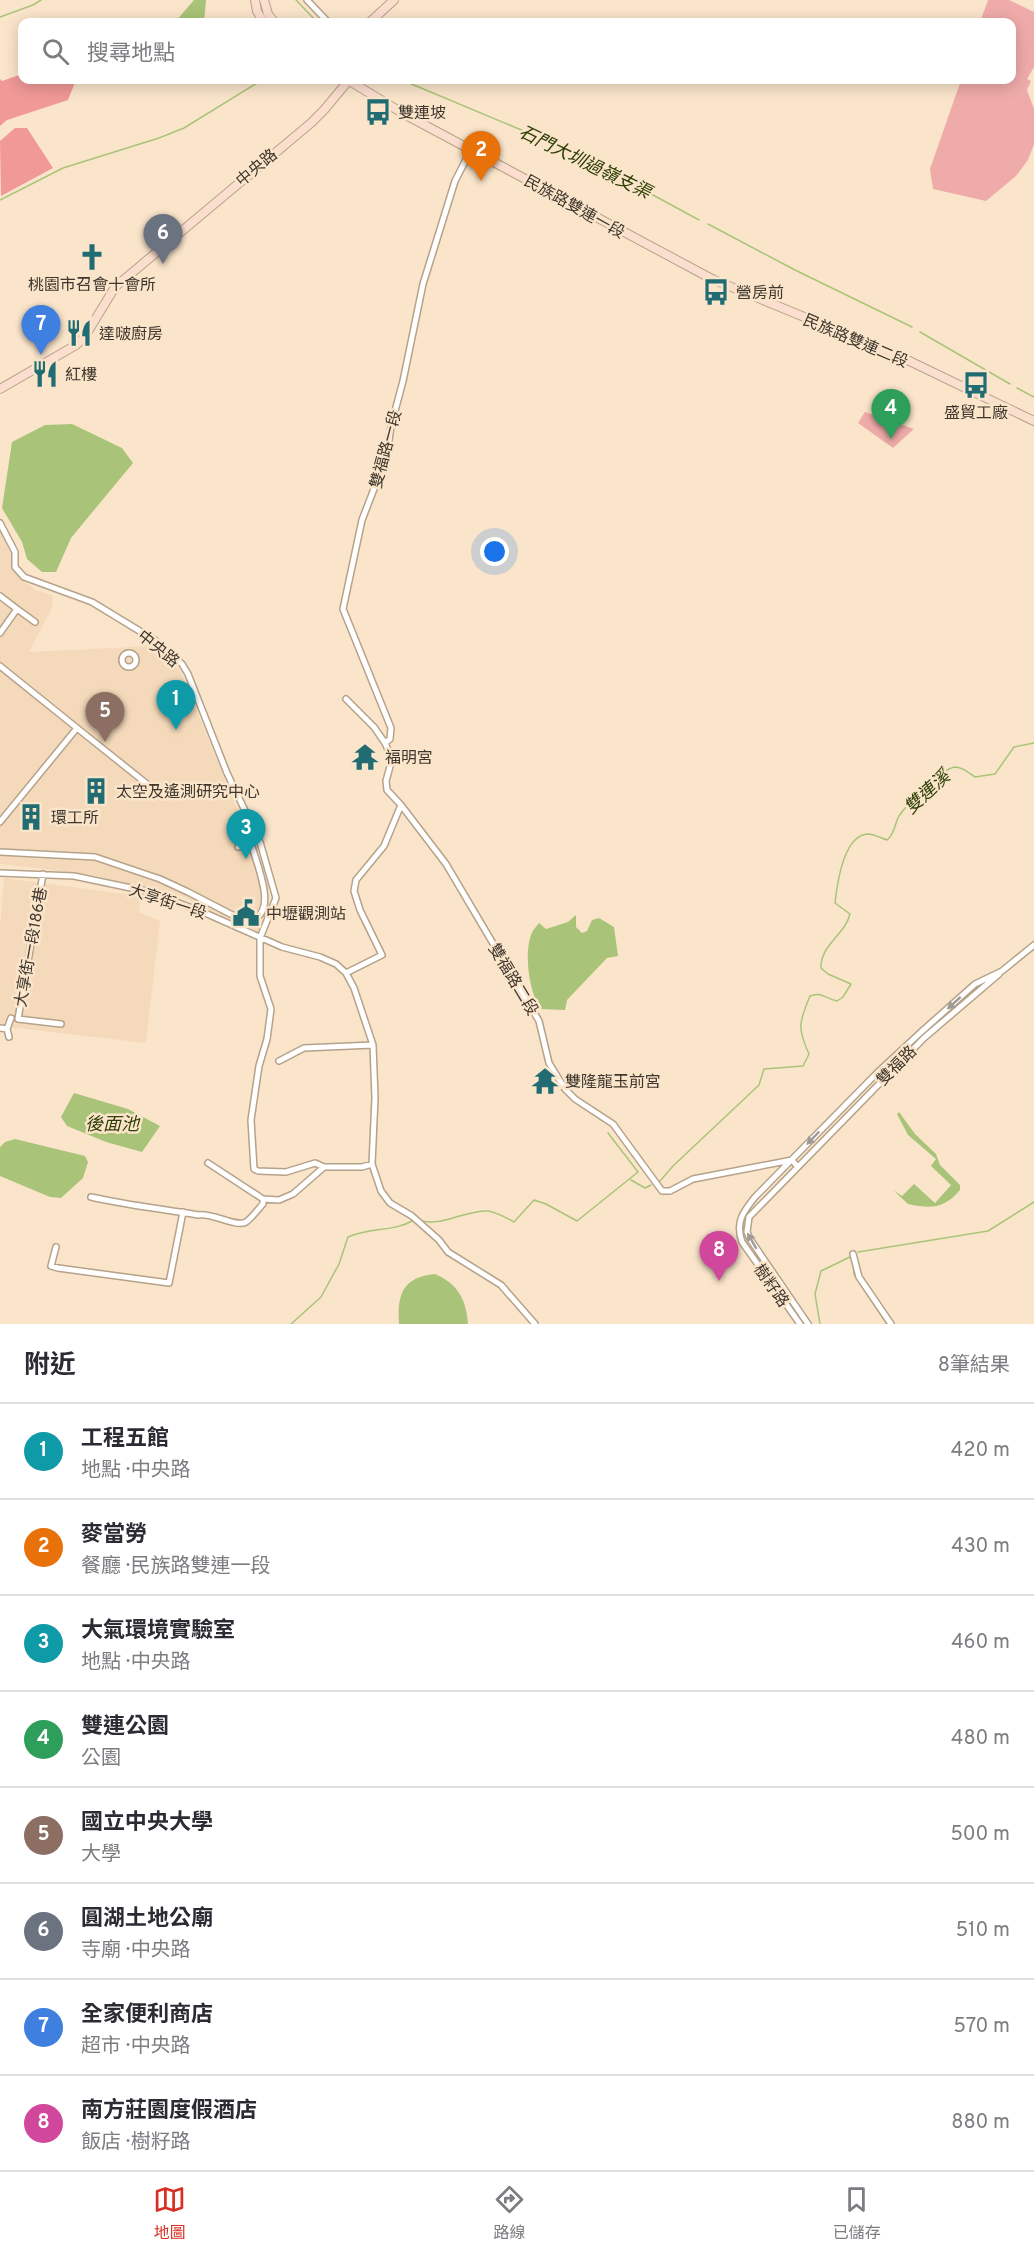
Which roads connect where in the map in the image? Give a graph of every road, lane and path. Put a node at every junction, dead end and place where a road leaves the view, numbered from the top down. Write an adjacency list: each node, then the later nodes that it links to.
1 (255, 0): 5 (main road)
2 (264, 0): 6 (main road)
3 (307, 0): 7 (street)
4 (394, 0): 8 (main road)
5 (261, 18)
6 (271, 18)
7 (324, 18)
8 (374, 18)
9 (345, 84): 13 (main road, 中央路)
10 (355, 84): 11 (main road, 民族路雙連一段)
11 (471, 150): 12 (main road, 民族路雙連一段); 23 (street, 雙福路一段)
12 (677, 261): 14 (main road, 民族路雙連二段)
13 (0, 389)
14 (1034, 421)
15 (0, 523): 31 (street, 中央路)
16 (0, 596): 17 (street)
17 (17, 609): 18 (street); 19 (street)
18 (35, 622)
19 (0, 633)
20 (0, 666): 22 (street)
21 (346, 699): 23 (street)
22 (77, 728): 24 (street); 26 (street)
23 (385, 743): 25 (street, 雙福路二段)
24 (157, 792)
25 (401, 805): 34 (street); 41 (street, 雙福路二段)
26 (0, 822)
27 (238, 847): 28 (street)
28 (0, 852)
29 (0, 873): 30 (street, 大享街一段)
30 (43, 874): 31 (street, 大享街一段); 36 (street, 大享街一段186巷)
31 (260, 938): 34 (street, 大享街一段); 45 (street)
32 (1034, 945): 33 (street)
33 (1002, 971): 41 (street, 樹籽路, one-way to 41); 44 (street, 雙福路)
34 (346, 973): 39 (street)
35 (11, 1018): 37 (street)
36 (61, 1024)
37 (3, 1029): 38 (street)
38 (9, 1037)
39 (373, 1045): 40 (street); 43 (street)
40 (279, 1061)
41 (792, 1160): 44 (street); 52 (street, 樹籽路)
42 (208, 1163): 47 (street)
43 (372, 1164): 45 (street); 51 (street)
44 (797, 1166): 53 (street, 樹籽路, one-way to 44)
45 (324, 1167): 47 (street)
46 (91, 1197): 48 (street)
47 (262, 1199): 48 (street)
48 (183, 1212): 49 (street)
49 (56, 1247)
50 (853, 1254): 54 (street)
51 (535, 1324)
52 (800, 1324)
53 (808, 1324)
54 (891, 1324)

